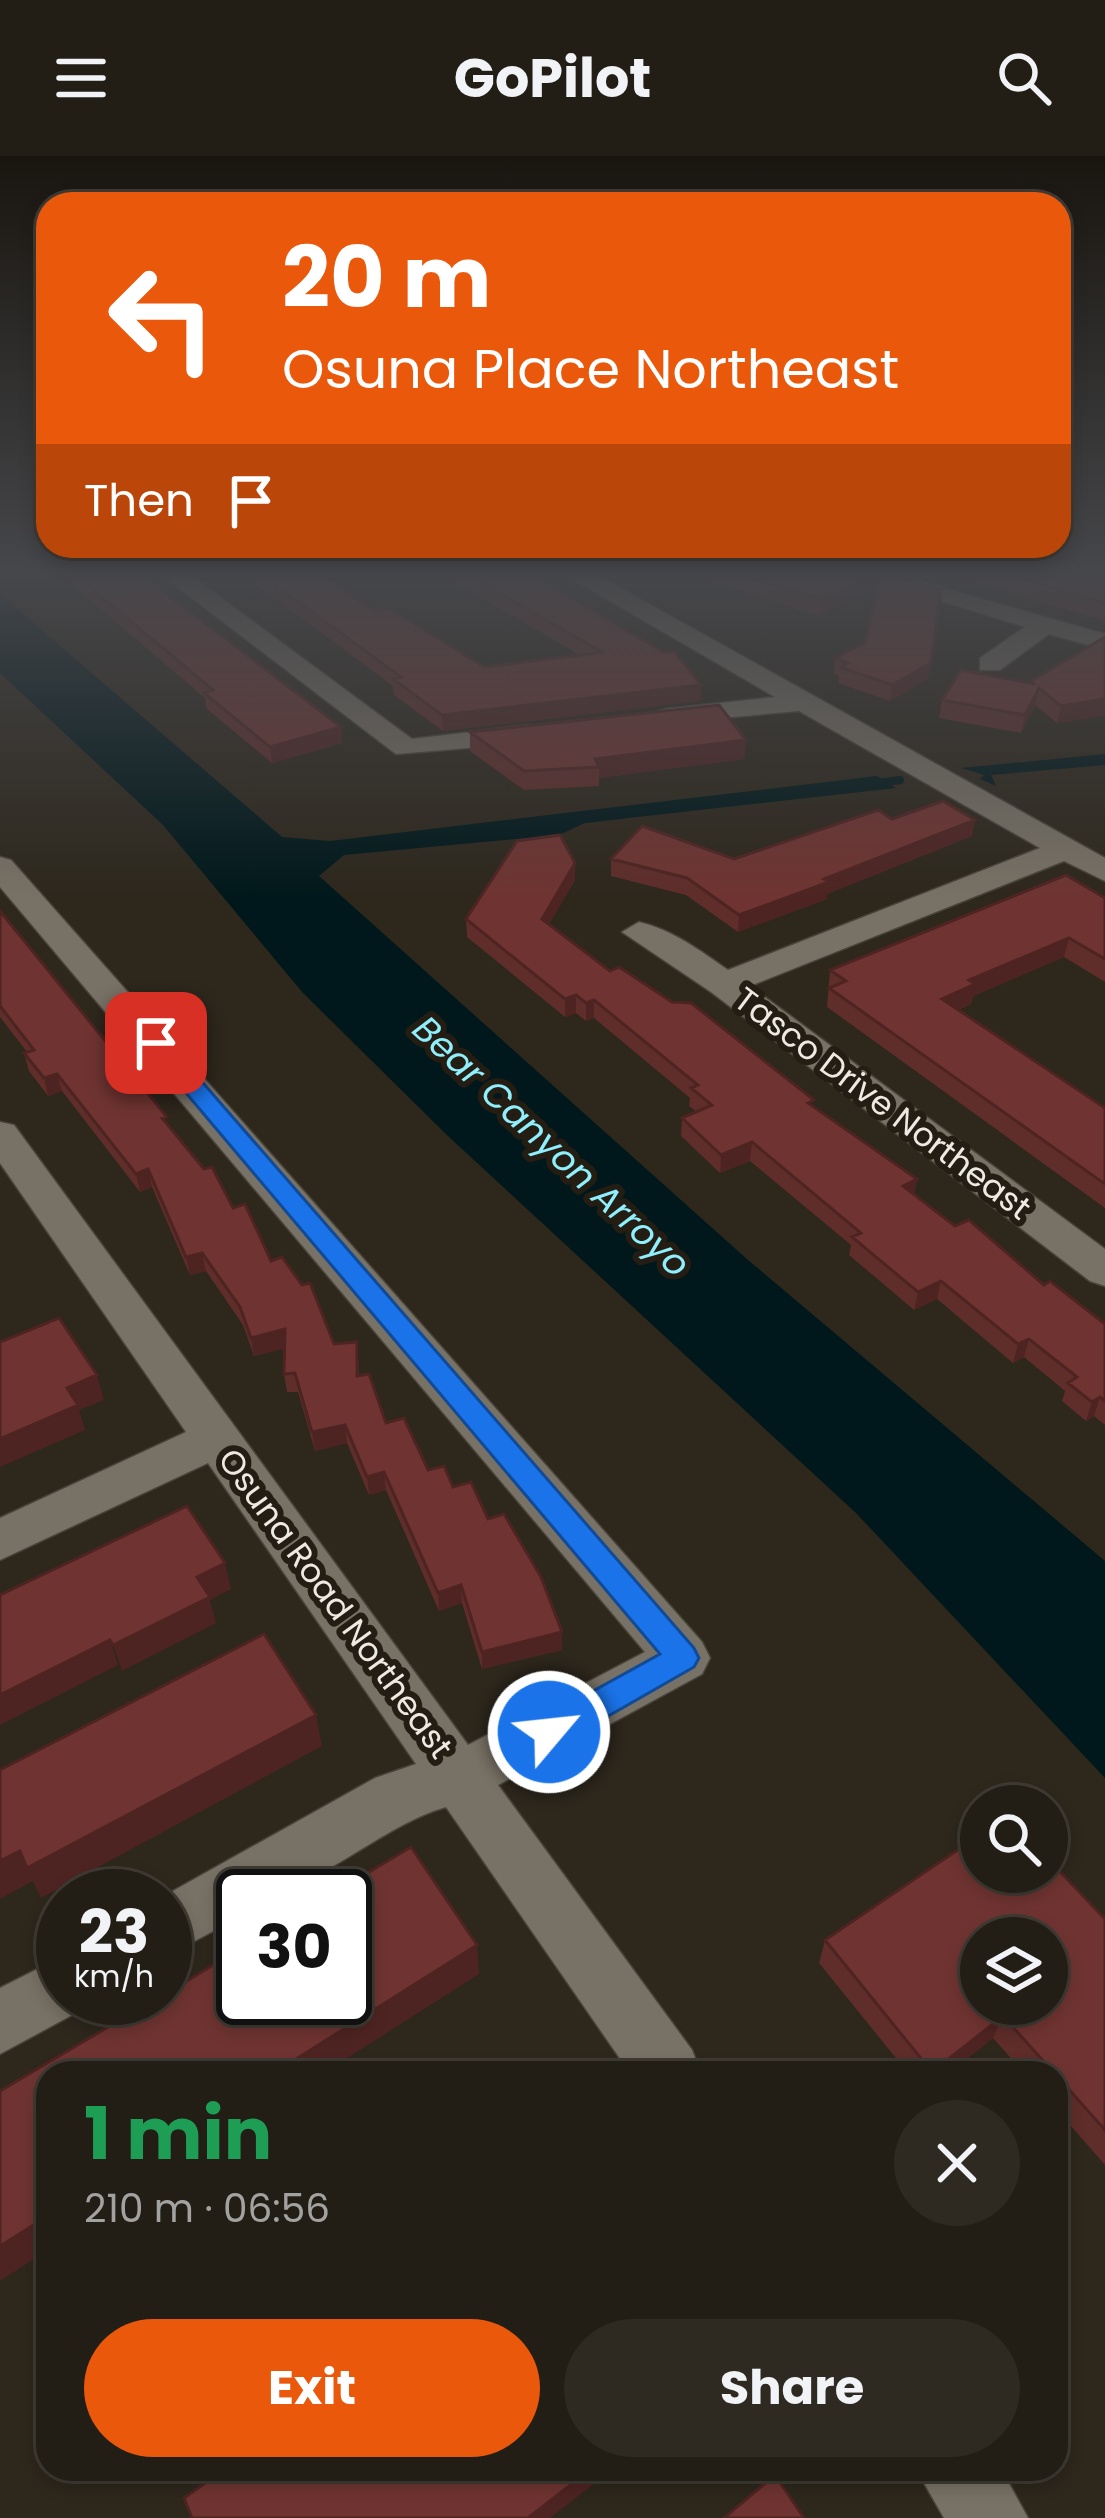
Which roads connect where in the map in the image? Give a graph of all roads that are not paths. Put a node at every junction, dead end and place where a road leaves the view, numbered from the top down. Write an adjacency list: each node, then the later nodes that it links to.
1 (314, 679): 5 (street)
2 (764, 679): 3 (street)
3 (805, 702): 4 (street); 6 (street)
4 (632, 722)
5 (564, 730)
6 (1066, 849): 8 (street); 10 (street, Tasco Drive Northeast)
7 (0, 867): 15 (street)
8 (1105, 871)
9 (638, 932): 10 (street)
10 (724, 984): 12 (street, Tasco Drive Northeast)
11 (0, 1134): 13 (street, Osuna Road Northeast)
12 (1105, 1271)
13 (218, 1438): 14 (street); 15 (street, Osuna Road Northeast)
14 (0, 1540)
15 (460, 1777): 16 (street); 19 (street, Osuna Road Northeast)
16 (192, 1913)
17 (36, 2002): 18 (street)
18 (0, 2023)
19 (661, 2061)
20 (963, 2481): 21 (street)
21 (990, 2518)

